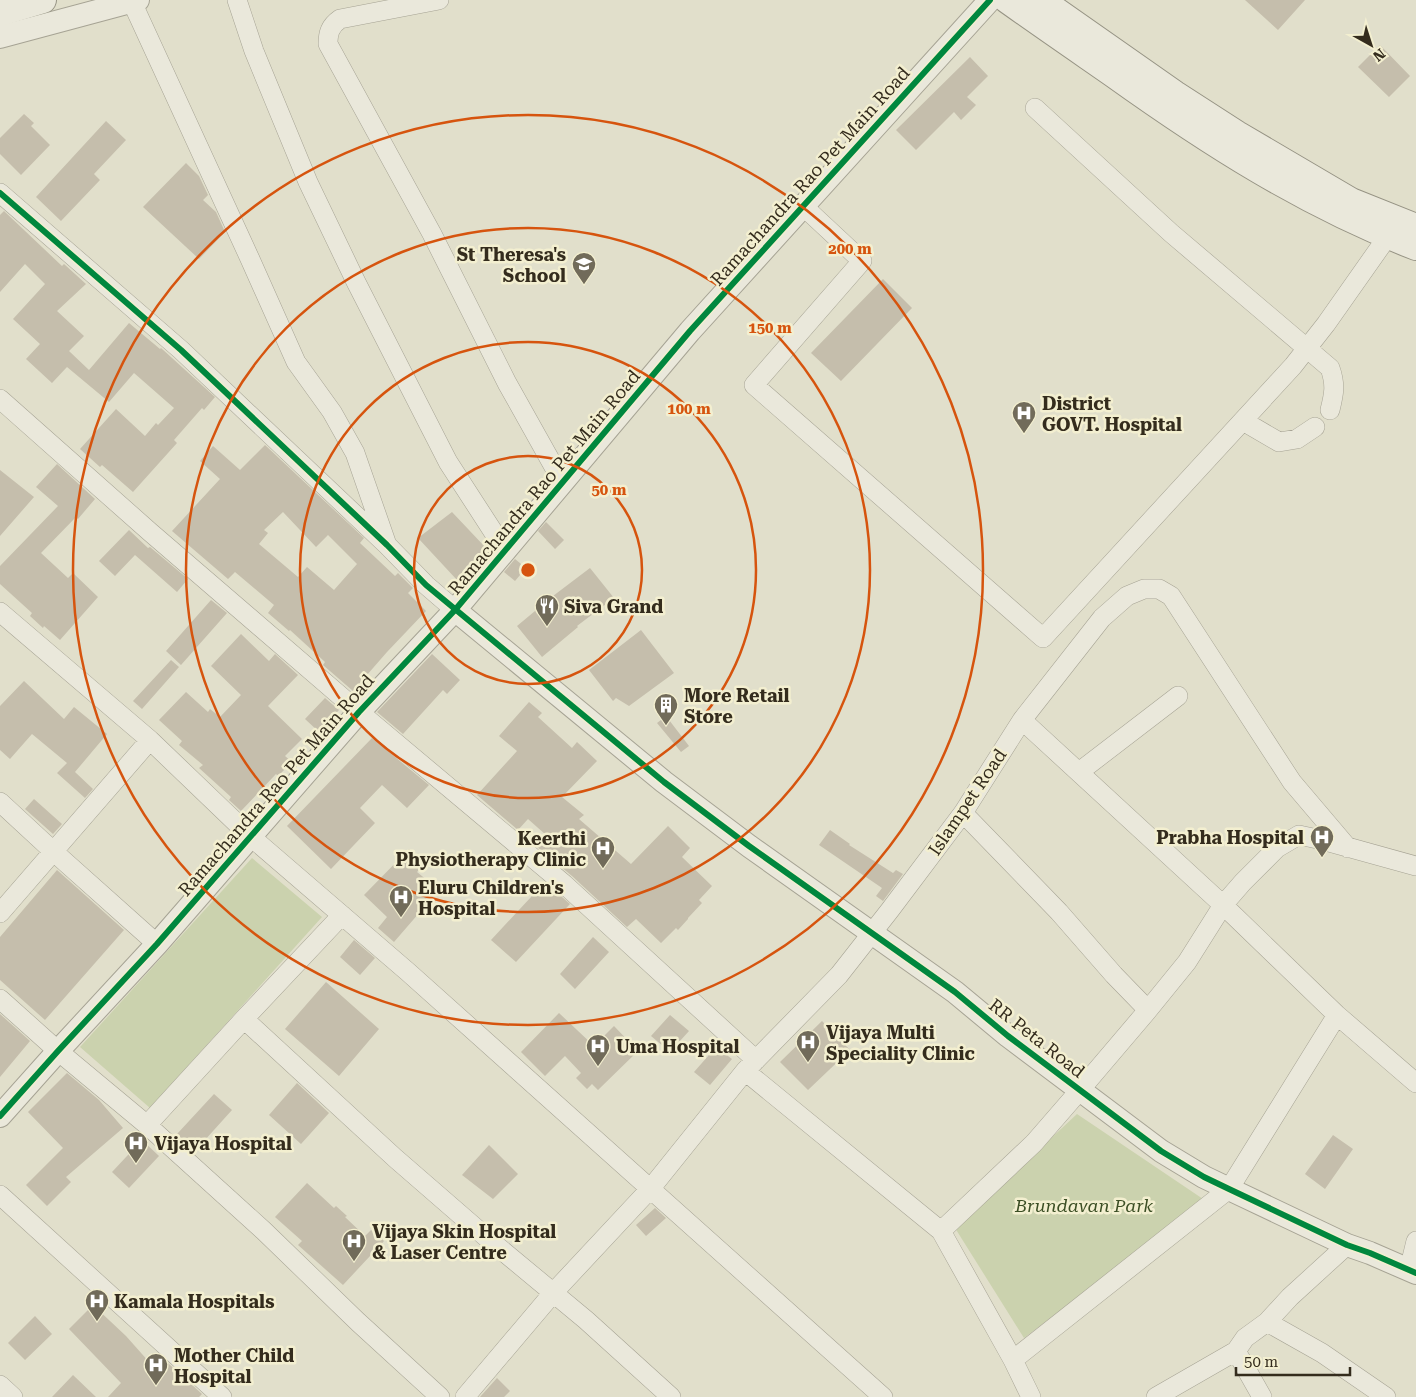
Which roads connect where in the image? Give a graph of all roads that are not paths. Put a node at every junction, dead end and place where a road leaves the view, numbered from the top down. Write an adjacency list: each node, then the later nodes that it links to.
1 (43, 0): 8 (main road)
2 (237, 0): 23 (street)
3 (439, 0): 21 (street)
4 (990, 0): 13 (street, Ramachandra Rao Pet Main Road)
5 (1007, 0): 10 (main road)
6 (1041, 0): 10 (main road)
7 (135, 1): 9 (street); 22 (street)
8 (0, 13)
9 (0, 37)
10 (1165, 99): 14 (main road)
11 (1035, 108): 16 (street)
12 (0, 193): 22 (street)
13 (804, 206): 19 (street); 21 (street, Ramachandra Rao Pet Main Road)
14 (1401, 228): 15 (main road); 16 (street)
15 (1416, 247)
16 (1307, 349): 18 (street); 19 (street)
17 (0, 399): 27 (street)
18 (1330, 410)
19 (1243, 420): 20 (street)
20 (1315, 427)
21 (563, 482): 23 (street, Ramachandra Rao Pet Main Road)
22 (387, 545): 24 (street)
23 (506, 550): 24 (street, Ramachandra Rao Pet Main Road)
24 (455, 610): 27 (street, Ramachandra Rao Pet Main Road); 40 (street, RR Peta Road)
25 (0, 612): 29 (street)
26 (1178, 696): 30 (street)
27 (359, 712): 33 (street, Ramachandra Rao Pet Main Road); 47 (street)
28 (1022, 720): 30 (street); 32 (street, Islampet Road); 34 (street, Islampet Road)
29 (150, 740): 33 (street); 35 (street)
30 (1078, 772): 37 (street)
31 (0, 802): 35 (street)
32 (963, 813): 40 (street, Islampet Road); 43 (street)
33 (250, 836): 39 (street); 41 (street, Ramachandra Rao Pet Main Road)
34 (1348, 848): 36 (street); 37 (street)
35 (54, 852): 38 (street); 41 (street)
36 (1416, 866)
37 (1223, 905): 43 (street); 44 (street)
38 (0, 913)
39 (342, 915): 45 (street); 52 (street)
40 (872, 933): 47 (street, Islampet Road); 49 (street, RR Peta Road)
41 (157, 944): 46 (street, Ramachandra Rao Pet Main Road)
42 (0, 999): 46 (street)
43 (1148, 1010): 49 (street)
44 (1337, 1015): 48 (street); 53 (street)
45 (244, 1019): 51 (street); 59 (street)
46 (58, 1051): 50 (street, Ramachandra Rao Pet Main Road); 51 (street)
47 (750, 1066): 52 (street, Islampet Road); 55 (street)
48 (1416, 1083)
49 (1080, 1090): 53 (street, RR Peta Road); 55 (street)
50 (0, 1116)
51 (147, 1125): 66 (street)
52 (651, 1188): 59 (street, Islampet Road); 69 (street)
53 (1229, 1189): 57 (street, RR Peta Road); 62 (street)
54 (0, 1195): 65 (street)
55 (941, 1231): 62 (street)
56 (1416, 1241): 58 (street)
57 (1347, 1245): 58 (street, RR Peta Road); 60 (street)
58 (1412, 1272)
59 (553, 1293): 67 (street, Islampet Road); 68 (street)
60 (1266, 1322): 61 (street); 73 (street)
61 (1236, 1351): 71 (street); 72 (street)
62 (1013, 1360): 70 (street)
63 (0, 1386): 64 (street)
64 (13, 1397)
65 (222, 1397)
66 (440, 1397)
67 (465, 1397)
68 (671, 1397)
69 (883, 1397)
70 (1031, 1397)
71 (1156, 1397)
72 (1262, 1397)
73 (1386, 1397)

